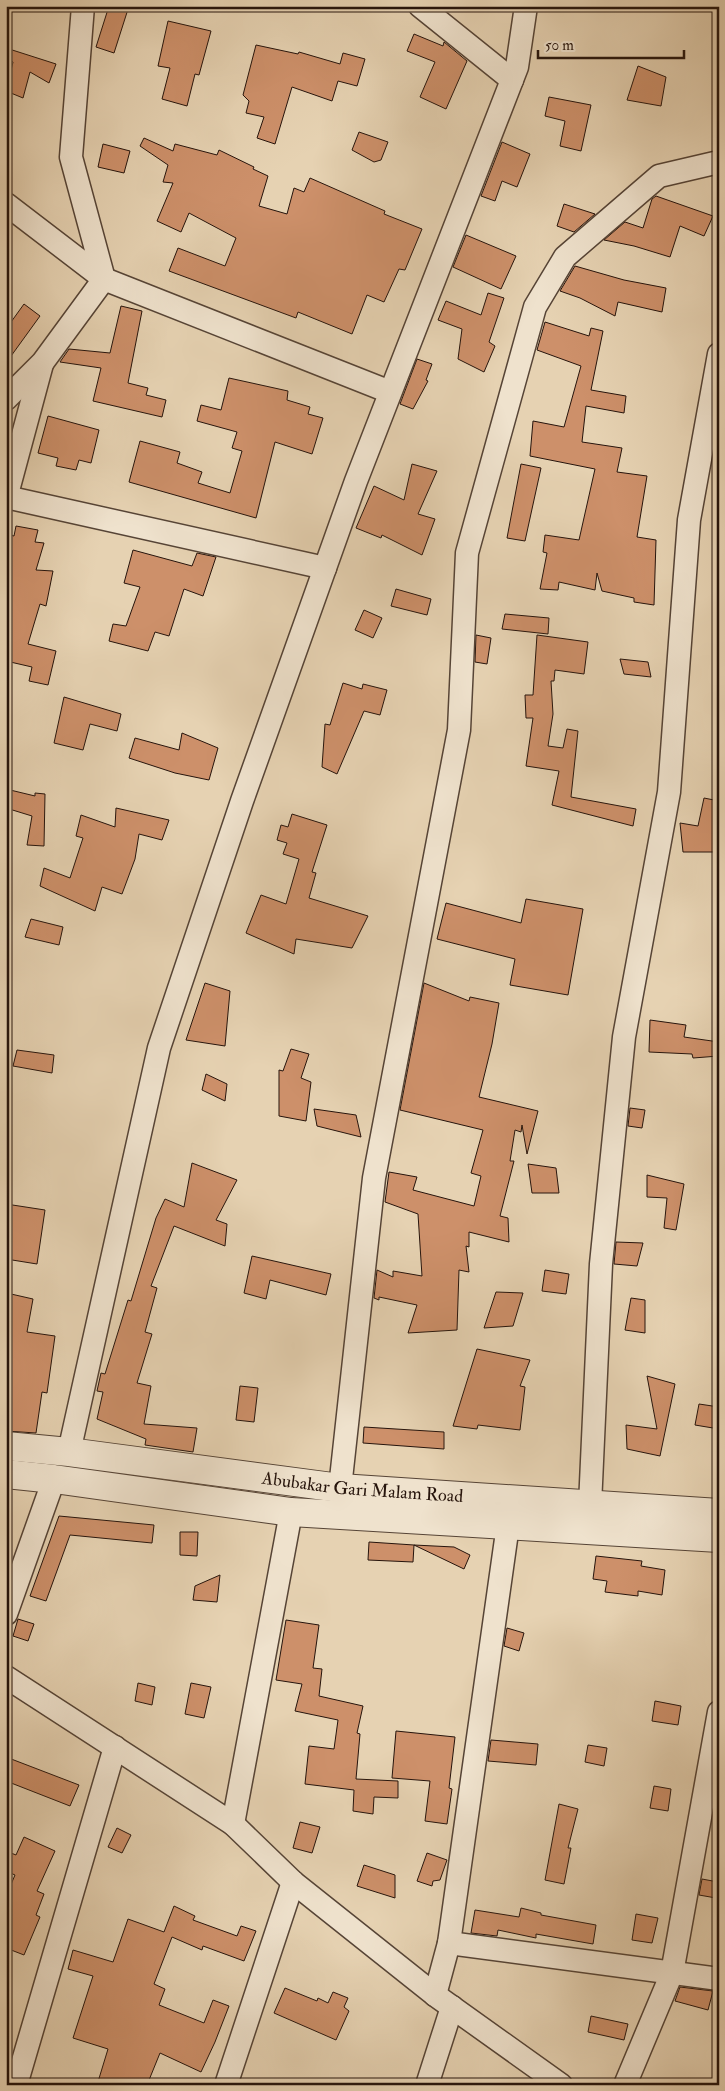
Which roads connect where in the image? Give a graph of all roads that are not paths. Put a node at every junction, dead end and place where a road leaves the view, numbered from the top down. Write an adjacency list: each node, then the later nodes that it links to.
1 (83, 6): 7 (street)
2 (420, 6): 4 (street)
3 (526, 6): 4 (street)
4 (512, 80): 10 (street)
5 (719, 162): 18 (street)
6 (6, 204): 7 (street)
7 (104, 279): 9 (street); 10 (street)
8 (719, 354): 19 (street)
9 (43, 362): 11 (street); 12 (street)
10 (390, 392): 13 (street)
11 (6, 399)
12 (6, 498): 13 (street)
13 (325, 568): 15 (street)
14 (6, 1446): 15 (street, Abubakar Gari Malam Road)
15 (69, 1452): 18 (street, Abubakar Gari Malam Road)
16 (6, 1474): 17 (street)
17 (54, 1479): 20 (street); 24 (street)
18 (340, 1488): 19 (street, Abubakar Gari Malam Road)
19 (590, 1505): 21 (street, Abubakar Gari Malam Road)
20 (291, 1512): 22 (street); 28 (street)
21 (719, 1513)
22 (508, 1525): 23 (street); 30 (street)
23 (719, 1538)
24 (6, 1614)
25 (6, 1677): 27 (street)
26 (719, 1712): 31 (street)
27 (115, 1747): 28 (street); 34 (street)
28 (233, 1824): 29 (street)
29 (293, 1882): 33 (street); 35 (street)
30 (450, 1943): 31 (street); 33 (street)
31 (672, 1973): 32 (street); 38 (street)
32 (719, 1978)
33 (444, 2001): 36 (street); 37 (street)
34 (16, 2085)
35 (226, 2085)
36 (427, 2085)
37 (561, 2085)
38 (625, 2085)

